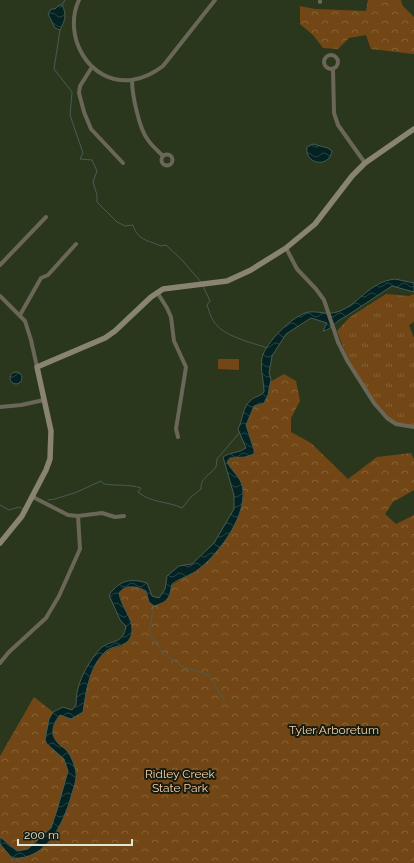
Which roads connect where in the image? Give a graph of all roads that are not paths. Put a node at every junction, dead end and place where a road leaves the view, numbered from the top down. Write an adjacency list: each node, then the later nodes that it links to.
1 (79, 0): 3 (street)
2 (215, 0): 5 (street)
3 (92, 67): 5 (street); 8 (street)
4 (333, 70): 9 (street)
5 (132, 80): 7 (street)
6 (414, 129): 9 (street)
7 (163, 156)
8 (123, 163)
9 (365, 164): 12 (street)
10 (46, 217): 13 (street)
11 (76, 244): 16 (street)
12 (286, 248): 14 (street); 20 (street)
13 (0, 265)
14 (157, 292): 17 (street); 21 (street)
15 (0, 296): 16 (street)
16 (20, 315): 17 (street)
17 (37, 367): 18 (street)
18 (44, 400): 19 (street); 22 (street)
19 (0, 407)
20 (414, 427)
21 (178, 437)
22 (32, 497): 23 (street); 25 (street)
23 (78, 516): 24 (street); 26 (street)
24 (124, 516)
25 (0, 542)
26 (0, 663)

